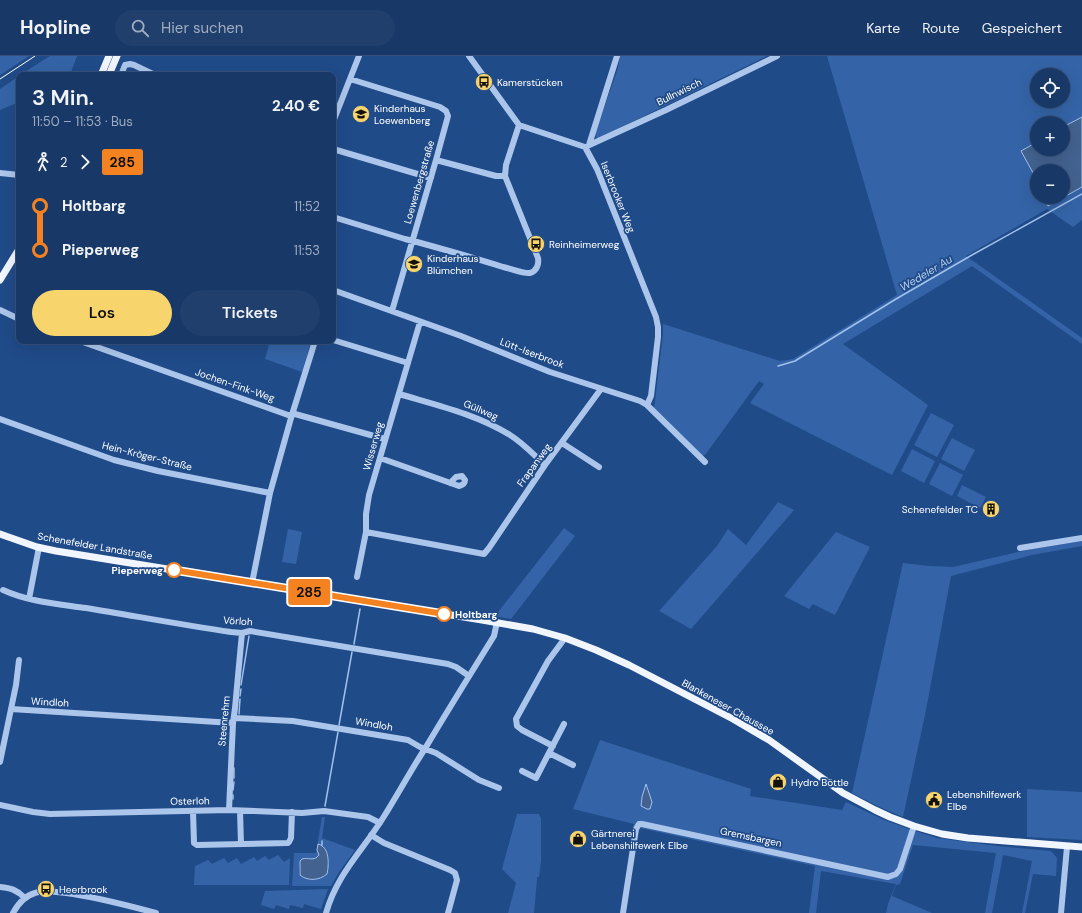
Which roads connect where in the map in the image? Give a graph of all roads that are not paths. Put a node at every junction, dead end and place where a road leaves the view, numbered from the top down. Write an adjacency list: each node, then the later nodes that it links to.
1 (108, 56): 7 (main road)
2 (117, 56): 8 (main road)
3 (359, 56): 11 (street)
4 (468, 56): 13 (street)
5 (617, 56): 14 (street)
6 (777, 56): 14 (street, Bullnwisch)
7 (102, 72)
8 (110, 72)
9 (122, 72): 10 (street)
10 (149, 72)
11 (350, 79): 12 (street); 16 (street, Loewenbergstraße)
12 (336, 114)
13 (519, 125): 14 (street); 19 (street)
14 (587, 146): 36 (street, Iserbrooker Weg)
15 (336, 150): 20 (street)
16 (436, 160): 19 (street); 20 (street, Loewenbergstraße)
17 (0, 173): 18 (street)
18 (16, 176)
19 (505, 176): 22 (street)
20 (431, 178): 22 (street, Loewenbergstraße)
21 (336, 219): 22 (street)
22 (412, 241): 27 (street, Loewenbergstraße)
23 (16, 254): 24 (main road)
24 (0, 280)
25 (336, 291): 27 (street, Lütt-Iserbrook)
26 (0, 310): 28 (street)
27 (392, 311): 29 (street, Lütt-Iserbrook)
28 (16, 318)
29 (420, 322): 33 (street, Wisserweg); 34 (street, Lütt-Iserbrook)
30 (336, 341): 33 (street)
31 (88, 344): 37 (street, Jochen-Fink-Weg)
32 (314, 344): 37 (street)
33 (408, 363): 35 (street, Wisserweg)
34 (601, 389): 36 (street, Lütt-Iserbrook); 40 (street, Frapanweg)
35 (398, 394): 39 (street, Wisserweg); 43 (street, Güllweg)
36 (647, 405): 42 (street, Lütt-Iserbrook)
37 (292, 414): 39 (street, Jochen-Fink-Weg); 46 (street)
38 (0, 419): 46 (street, Hein-Kröger-Straße)
39 (385, 439): 41 (street, Wisserweg)
40 (562, 443): 43 (street, Frapanweg); 44 (street)
41 (380, 458): 45 (street); 47 (street, Wisserweg)
42 (705, 462)
43 (545, 465): 47 (street, Frapanweg)
44 (600, 467)
45 (450, 483)
46 (270, 494): 53 (street)
47 (366, 532): 52 (street, Wisserweg)
48 (0, 534): 50 (main road, Schenefelder Landstraße)
49 (1082, 538): 51 (street)
50 (39, 548): 53 (main road, Schenefelder Landstraße); 55 (street)
51 (1020, 548)
52 (357, 577)
53 (252, 583): 56 (main road, Schenefelder Landstraße)
54 (3, 590): 55 (street, Vörloh)
55 (29, 599): 58 (street, Vörloh)
56 (497, 622): 57 (main road, Schenefelder Landstraße); 61 (street)
57 (543, 632): 59 (main road, Blankeneser Chaussee)
58 (242, 633): 61 (street, Vörloh); 63 (street, Steenrehm)
59 (565, 638): 65 (street); 78 (main road, Blankeneser Chaussee)
60 (19, 660): 62 (street)
61 (470, 676): 66 (street)
62 (11, 709): 63 (street, Windloh); 68 (street)
63 (233, 721): 66 (street, Windloh); 73 (street, Steenrehm)
64 (564, 724): 65 (street)
65 (553, 746): 67 (street)
66 (425, 748): 71 (street, Windloh); 77 (street)
67 (549, 753): 69 (street); 70 (street)
68 (0, 762)
69 (573, 765)
70 (522, 771)
71 (499, 788)
72 (0, 805): 74 (street, Osterloh)
73 (230, 810): 74 (street, Osterloh); 75 (street, Osterloh)
74 (193, 811): 80 (street)
75 (240, 811): 76 (street, Osterloh); 80 (street)
76 (292, 812): 77 (street, Osterloh); 80 (street)
77 (380, 823): 79 (street)
78 (914, 826): 81 (main road, Blankeneser Chaussee); 89 (street, Gremsbargen)
79 (371, 835): 87 (street); 88 (street)
80 (241, 844)
81 (1067, 846): 82 (main road, Blankeneser Chaussee); 90 (street)
82 (1082, 847)
83 (0, 887): 84 (street)
84 (24, 898): 85 (street); 86 (street)
85 (13, 913)
86 (156, 913)
87 (326, 913)
88 (448, 913)
89 (623, 913)
90 (1062, 913)

